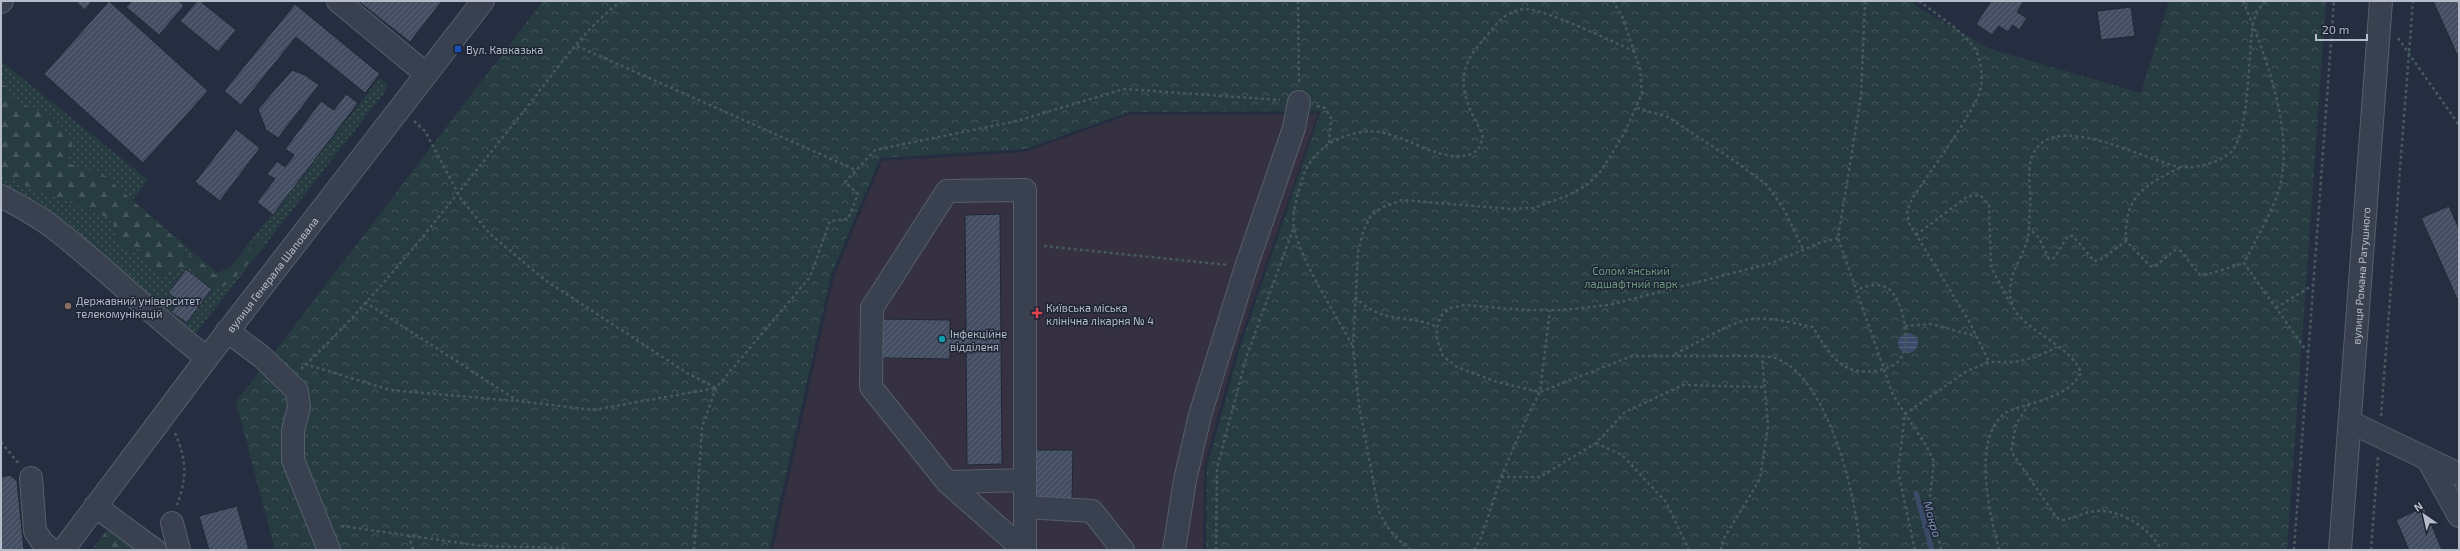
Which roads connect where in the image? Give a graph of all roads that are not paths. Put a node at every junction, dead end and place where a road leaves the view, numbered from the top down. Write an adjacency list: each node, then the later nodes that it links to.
1 (338, 1): 4 (street)
2 (483, 1): 4 (street, вулиця Генерала Шаповала)
3 (2380, 8): 9 (street, вулиця Романа Ратушного)
4 (426, 74): 7 (street, вулиця Генерала Шаповала)
5 (1299, 102): 26 (street)
6 (1, 196): 8 (street)
7 (227, 331): 8 (street, вулиця Генерала Шаповала); 23 (street)
8 (207, 358): 15 (street, вулиця Генерала Шаповала)
9 (2350, 422): 10 (street); 27 (street, вулиця Романа Ратушного)
10 (2428, 460): 11 (street); 17 (street)
11 (2459, 474)
12 (31, 478): 19 (street)
13 (1025, 480): 14 (street); 14 (street); 16 (street)
14 (947, 482): 24 (street)
15 (95, 506): 20 (street, вулиця Генерала Шаповала); 21 (street)
16 (1025, 507): 24 (street); 25 (street)
17 (2459, 516)
18 (172, 523): 22 (street)
19 (52, 550)
20 (63, 550)
21 (155, 550)
22 (179, 550)
23 (329, 550)
24 (1025, 550)
25 (1123, 550)
26 (1174, 550)
27 (2340, 550)

